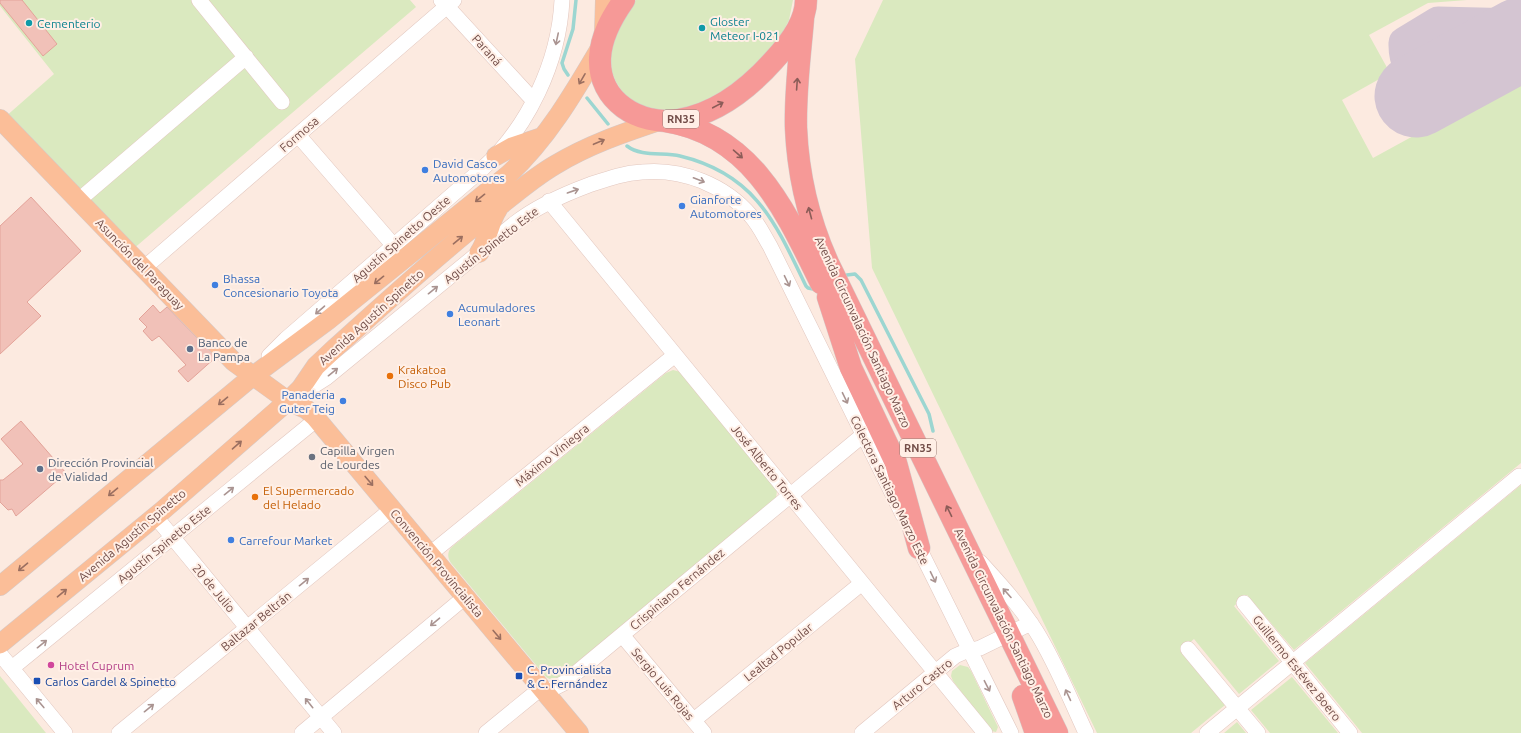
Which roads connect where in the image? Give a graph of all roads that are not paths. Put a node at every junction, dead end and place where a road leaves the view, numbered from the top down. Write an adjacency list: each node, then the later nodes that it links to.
1 (199, 0): 8 (street)
2 (562, 0): 9 (street, Agustín Spinetto Oeste, one-way to 9)
3 (605, 0): 7 (main road)
4 (624, 0): 7 (highway, RN35)
5 (447, 2): 9 (street, Paraná); 13 (street, Formosa)
6 (806, 8): 12 (highway, RN35, one-way to 6); 35 (highway, Avenida Circunvalación Santiago Marzo / RN35, one-way to 6)
7 (603, 41): 12 (highway, RN35); 14 (main road, Avenida Agustín Spinetto, one-way to 14)
8 (246, 57): 10 (street); 16 (street)
9 (533, 100): 15 (street, Agustín Spinetto Oeste)
10 (282, 102)
11 (0, 119): 16 (main road, Asunción del Paraguay)
12 (662, 121): 18 (main road, Avenida Agustín Spinetto, one-way to 12); 23 (highway, Avenida Circunvalación Santiago Marzo / RN35, one-way to 23)
13 (298, 135): 19 (street); 22 (street, Formosa)
14 (542, 137): 15 (main road); 25 (main road, Avenida Agustín Spinetto, one-way to 25)
15 (496, 156): 19 (street, Agustín Spinetto Oeste)
16 (79, 200): 22 (main road, Asunción del Paraguay)
17 (549, 201): 20 (street, Agustín Spinetto Este, one-way to 20); 21 (street, Agustín Spinetto Este); 24 (street, José Alberto Torres)
18 (500, 206): 21 (main road); 26 (main road, Avenida Agustín Spinetto, one-way to 18)
19 (394, 246): 25 (street, Agustín Spinetto Oeste, one-way to 25)
20 (770, 246): 28 (street, Colectora Santiago Marzo Este, one-way to 28)
21 (479, 253): 26 (street, Agustín Spinetto Este, one-way to 21)
22 (144, 268): 25 (main road, Asunción del Paraguay)
23 (828, 297): 34 (highway); 44 (highway, Avenida Circunvalación Santiago Marzo / RN35)
24 (675, 355): 30 (street, José Alberto Torres); 36 (street, Máximo Viniegra)
25 (252, 376): 26 (main road, Asunción del Paraguay); 38 (main road, Avenida Agustín Spinetto, one-way to 38)
26 (288, 401): 27 (main road, Convención Provincialista); 32 (main road, Avenida Agustín Spinetto, one-way to 26)
27 (317, 419): 31 (main road, Convención Provincialista, one-way to 31); 33 (street, Agustín Spinetto Este, one-way to 27)
28 (863, 435): 30 (street, Crispiniano Fernández); 34 (street, Colectora Santiago Marzo Este)
29 (1519, 476): 49 (street)
30 (790, 496): 37 (street, José Alberto Torres); 43 (street, Crispiniano Fernández)
31 (392, 509): 36 (main road, Convención Provincialista); 42 (street, Baltazar Beltrán, one-way to 31)
32 (155, 516): 33 (street, 20 de Julio); 45 (main road, Avenida Agustín Spinetto, one-way to 32)
33 (172, 537): 42 (street, 20 de Julio); 50 (street, Agustín Spinetto Este, one-way to 33)
34 (919, 548): 47 (street, Colectora Santiago Marzo Este, one-way to 47)
35 (967, 549): 41 (street, one-way to 35); 44 (highway, Avenida Circunvalación Santiago Marzo / RN35)
36 (430, 554): 39 (main road, Convención Provincialista)
37 (862, 583): 51 (street, José Alberto Torres); 57 (street, Lealtad Popular)
38 (0, 586)
39 (465, 597): 52 (main road, Convención Provincialista, one-way to 52); 56 (street, one-way to 56)
40 (1244, 603): 49 (street, Guillermo Estévez Boero)
41 (1031, 623): 44 (street, Arturo Castro); 72 (street, one-way to 41)
42 (247, 628): 56 (street, 20 de Julio, one-way to 42); 59 (street, Baltazar Beltrán, one-way to 42)
43 (622, 634): 52 (street, Crispiniano Fernández); 57 (street, Sergio Luis Rojas)
44 (1002, 637): 47 (street, Arturo Castro); 53 (highway, Avenida Circunvalación Santiago Marzo / RN35); 55 (highway, Avenida Circunvalación Santiago Marzo / RN35)
45 (0, 644)
46 (1188, 649): 54 (street)
47 (970, 651): 51 (street, Arturo Castro); 67 (street, Colectora Santiago Marzo Este, one-way to 67)
48 (0, 654): 50 (street)
49 (1292, 663): 54 (street); 75 (street, Guillermo Estévez Boero)
50 (12, 668): 58 (street, one-way to 50)
51 (935, 672): 65 (street, Arturo Castro); 66 (street, José Alberto Torres)
52 (544, 690): 62 (street, Crispiniano Fernández); 63 (main road, Convención Provincialista)
53 (1023, 696): 68 (highway); 69 (highway, Avenida Circunvalación Santiago Marzo / RN35)
54 (1237, 708): 73 (street); 74 (street)
55 (1047, 711): 70 (highway, Avenida Circunvalación Santiago Marzo / RN35); 71 (highway)
56 (321, 717): 60 (street); 61 (street, 20 de Julio)
57 (694, 720): 64 (street, Sergio Luis Rojas)
58 (65, 733)
59 (119, 733)
60 (302, 733)
61 (334, 733)
62 (486, 733)
63 (579, 733)
64 (704, 733)
65 (863, 733)
66 (985, 733)
67 (1011, 733)
68 (1036, 733)
69 (1041, 733)
70 (1057, 733)
71 (1061, 733)
72 (1086, 733)
73 (1207, 733)
74 (1258, 733)
75 (1350, 733)

